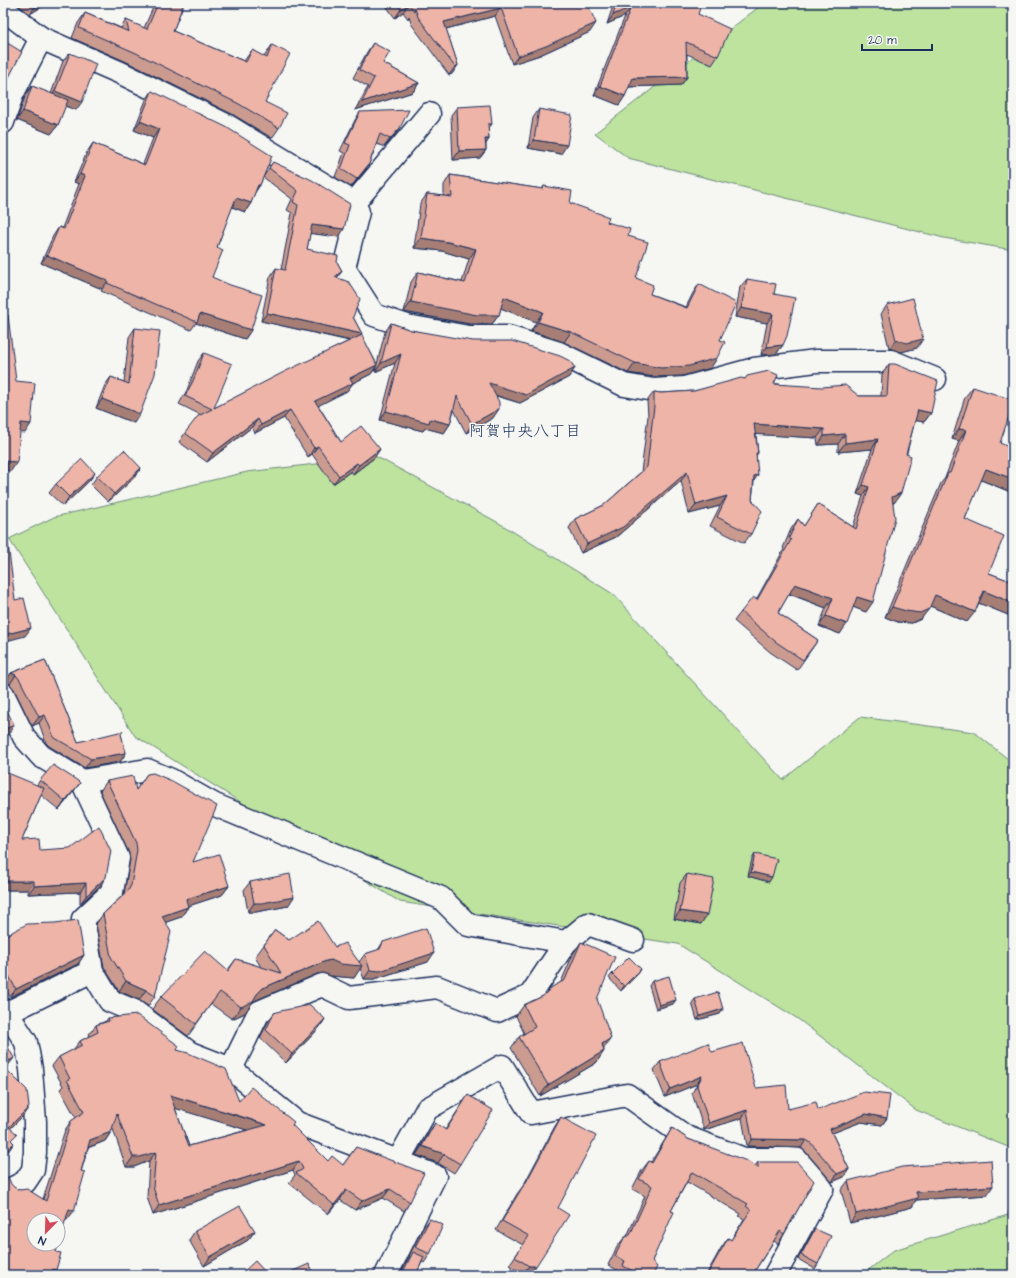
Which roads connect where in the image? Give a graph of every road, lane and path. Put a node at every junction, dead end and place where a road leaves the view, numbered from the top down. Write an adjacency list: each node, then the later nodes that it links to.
1 (3, 9): 2 (street)
2 (41, 38): 4 (street); 5 (street)
3 (429, 114): 5 (street)
4 (3, 122)
5 (354, 203): 6 (street)
6 (935, 379)
7 (3, 694): 8 (street)
8 (82, 780): 10 (street); 11 (street)
9 (633, 940): 10 (street)
10 (566, 942): 13 (street)
11 (92, 971): 12 (street); 13 (street)
12 (5, 1012): 15 (street)
13 (231, 1070): 14 (street)
14 (398, 1161): 16 (street); 17 (street)
15 (15, 1187)
16 (386, 1275)
17 (775, 1275)

